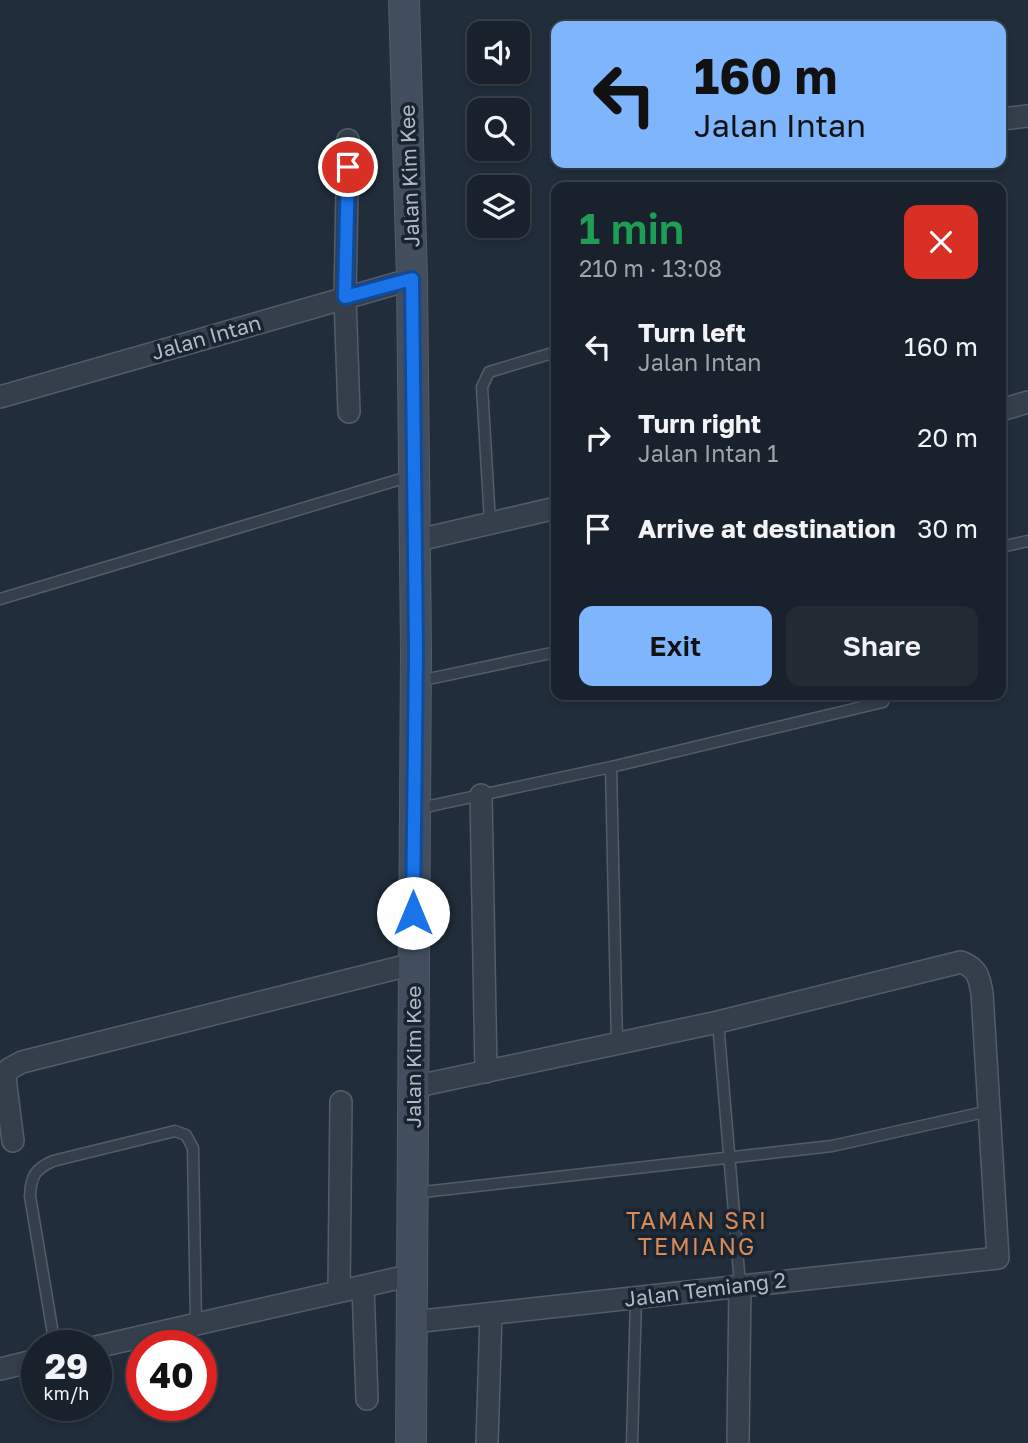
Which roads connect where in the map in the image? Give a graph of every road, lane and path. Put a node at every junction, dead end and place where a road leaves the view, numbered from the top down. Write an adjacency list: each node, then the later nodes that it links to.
1 (404, 0): 5 (street, Jalan Kim Kee)
2 (1028, 116): 3 (street)
3 (1006, 118)
4 (348, 141): 6 (street)
5 (412, 279): 6 (street, Jalan Intan); 12 (street, Jalan Kim Kee)
6 (345, 297): 8 (street, Jalan Intan); 11 (street)
7 (551, 353): 14 (lane)
8 (0, 397)
9 (1028, 402): 10 (street)
10 (1006, 409)
11 (349, 412)
12 (414, 475): 15 (street, Jalan Kim Kee); 18 (lane)
13 (551, 509): 14 (street)
14 (490, 522): 15 (street)
15 (414, 541): 20 (street, Jalan Kim Kee)
16 (1028, 541): 17 (lane)
17 (1006, 546)
18 (0, 599)
19 (551, 653): 20 (lane)
20 (416, 681): 24 (street, Jalan Kim Kee)
21 (883, 702): 22 (lane)
22 (611, 767): 23 (lane); 27 (lane)
23 (481, 795): 24 (lane); 28 (street)
24 (413, 809): 25 (street, Jalan Kim Kee)
25 (413, 964): 29 (street, Jalan Kim Kee); 32 (street)
26 (718, 1022): 27 (street); 31 (street); 33 (lane)
27 (617, 1044): 28 (street)
28 (485, 1072): 29 (street)
29 (413, 1087): 34 (street, Jalan Kim Kee)
30 (341, 1102): 38 (street)
31 (989, 1111): 33 (lane); 36 (street, Jalan Temiang 2)
32 (13, 1141)
33 (729, 1157): 34 (lane); 36 (lane)
34 (412, 1193): 35 (street, Jalan Kim Kee)
35 (412, 1276): 37 (street); 41 (street, Jalan Kim Kee)
36 (740, 1284): 39 (street, Jalan Temiang 2); 51 (street)
37 (363, 1286): 38 (street); 47 (street)
38 (340, 1291): 42 (street)
39 (636, 1297): 40 (street, Jalan Temiang 2); 50 (lane)
40 (491, 1315): 41 (street, Jalan Temiang 2); 49 (street)
41 (413, 1322): 48 (street, Jalan Kim Kee)
42 (196, 1324): 43 (lane); 44 (street)
43 (52, 1330)
44 (112, 1343)
45 (21, 1364): 46 (street)
46 (0, 1369)
47 (367, 1399)
48 (411, 1443)
49 (487, 1443)
50 (632, 1443)
51 (738, 1443)

